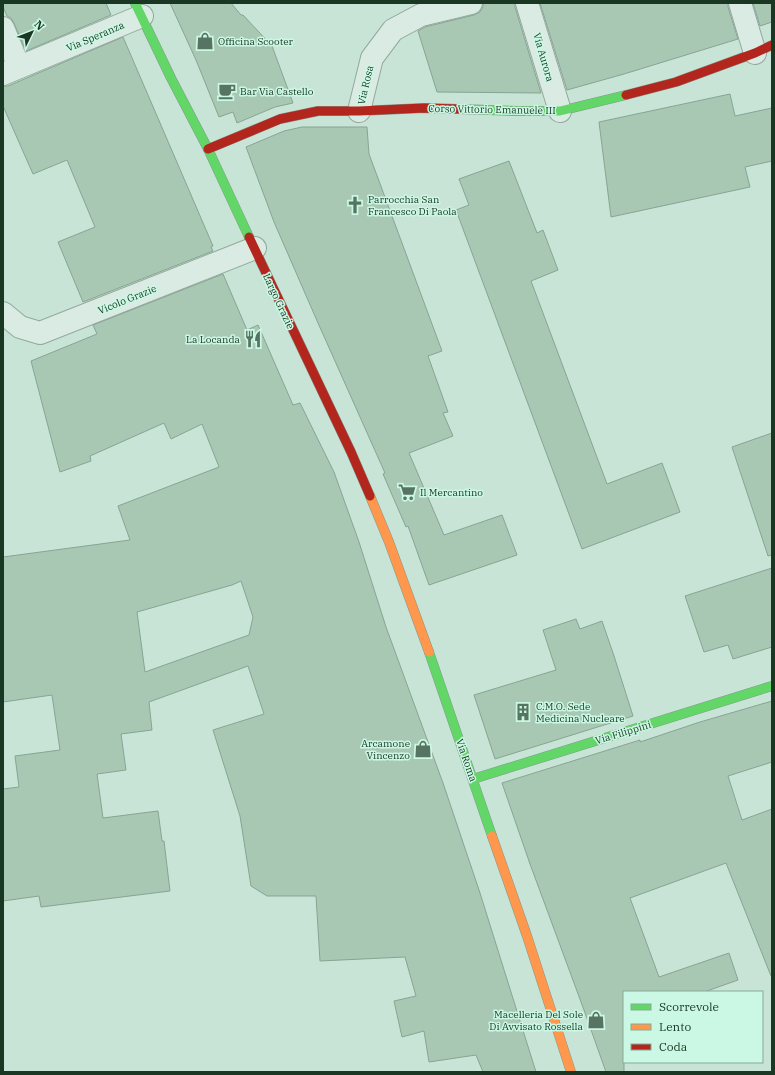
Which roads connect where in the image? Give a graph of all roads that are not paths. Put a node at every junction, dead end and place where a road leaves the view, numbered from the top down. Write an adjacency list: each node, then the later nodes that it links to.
1 (471, 3): 8 (street, Via Rosa)
2 (528, 3): 9 (street, Via Aurora)
3 (740, 3): 6 (street)
4 (139, 9): 7 (street, Via Speranza); 10 (street, Largo Grazie)
5 (3, 28): 7 (street)
6 (764, 49): 9 (street, Corso Vittorio Emanuele III)
7 (11, 71)
8 (359, 110): 9 (street, Corso Vittorio Emanuele III); 10 (street, Corso Vittorio Emanuele III)
9 (560, 111)
10 (208, 149): 11 (street, Largo Grazie)
11 (255, 248): 12 (street, Vicolo Grazie); 13 (street, Largo Grazie)
12 (3, 313)
13 (351, 452): 15 (street, Via Roma)
14 (772, 686): 15 (street, Via Filippini)
15 (473, 779): 16 (street, Via Roma)
16 (571, 1072)

